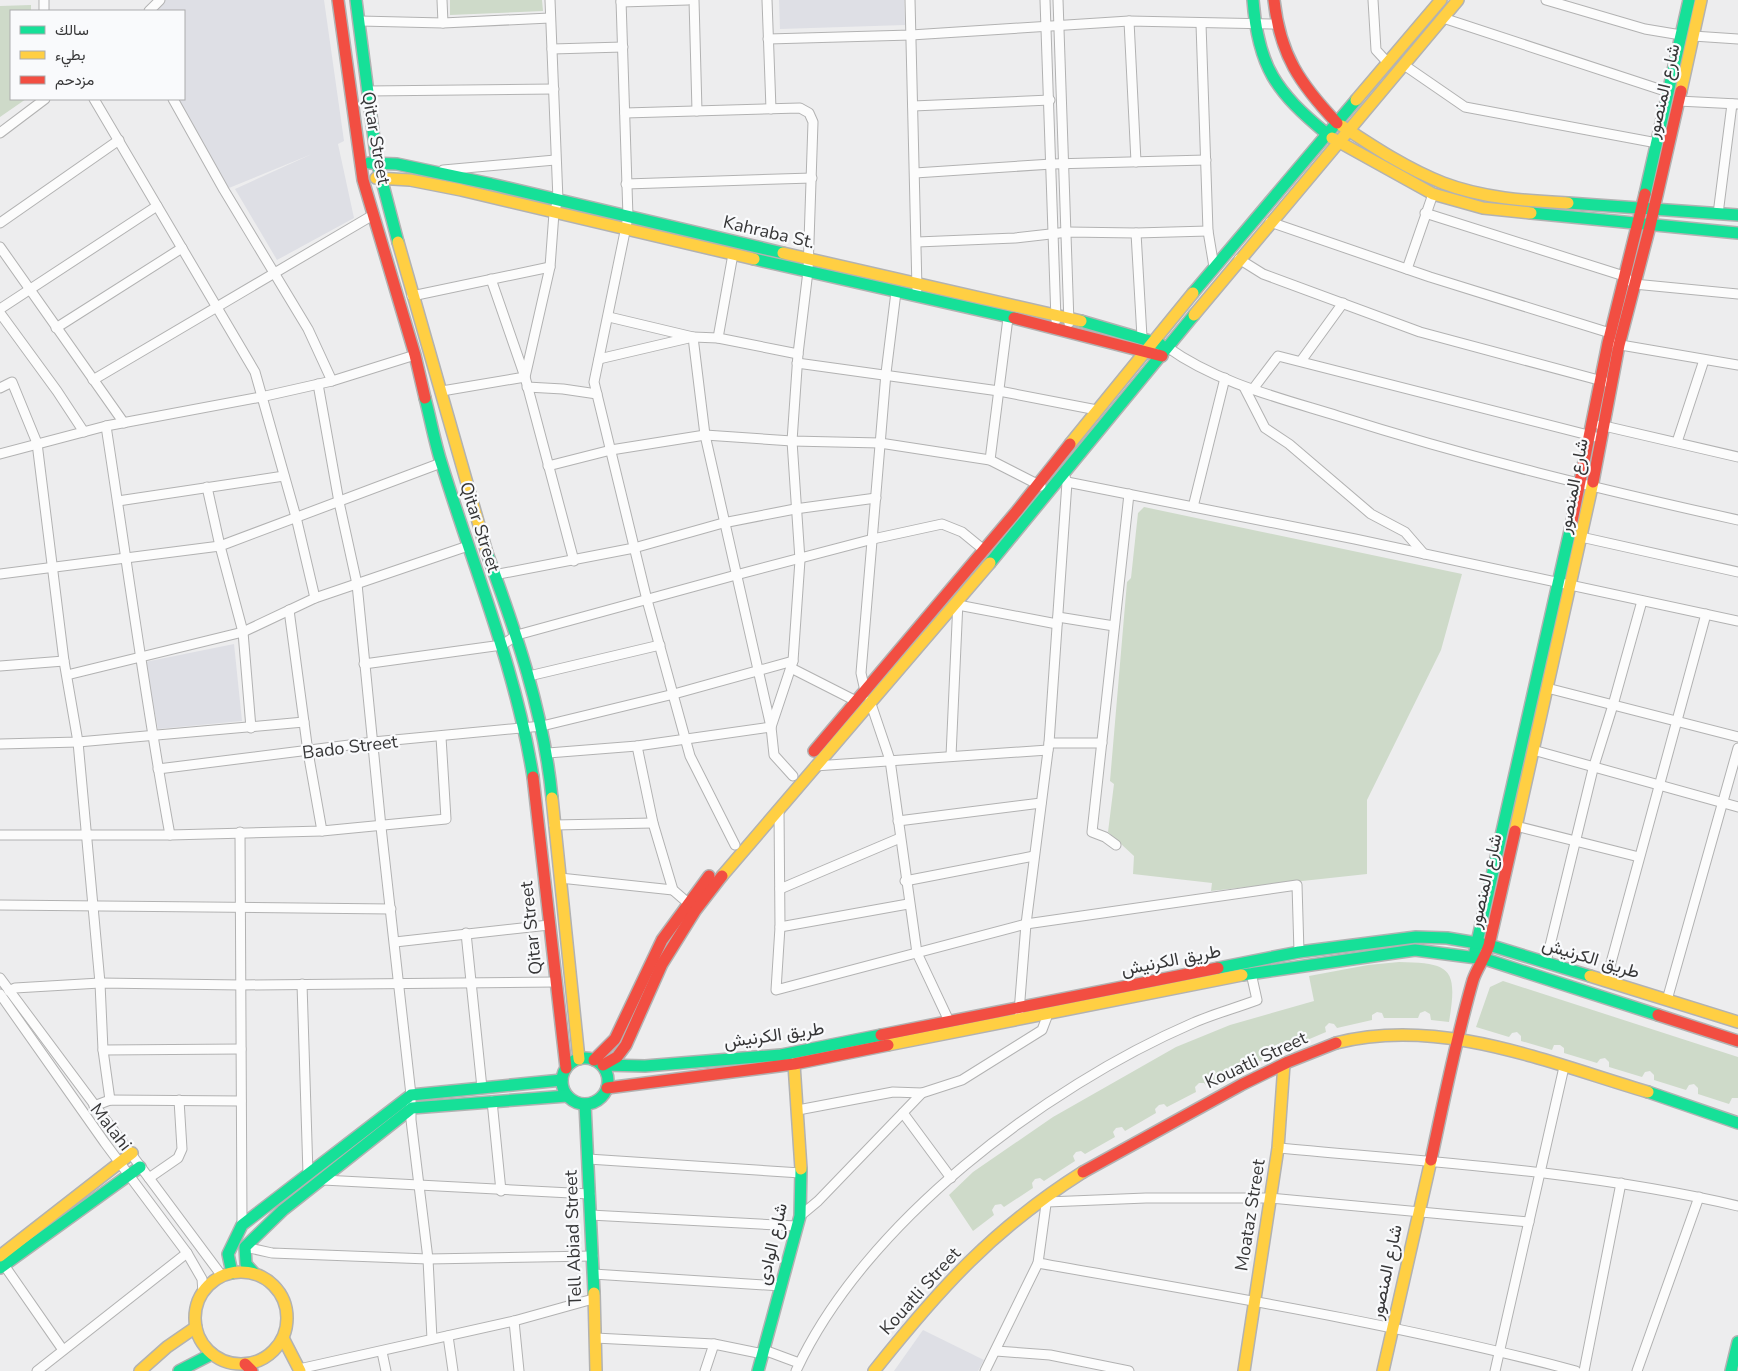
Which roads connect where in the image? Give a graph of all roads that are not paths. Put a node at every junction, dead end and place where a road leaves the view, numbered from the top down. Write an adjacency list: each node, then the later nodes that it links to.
1 (160, 0): 21 (street)
2 (442, 0): 26 (street)
3 (550, 0): 22 (street)
4 (688, 0): 18 (street)
5 (694, 0): 53 (street)
6 (767, 0): 35 (street)
7 (910, 0): 32 (street)
8 (1046, 0): 31 (street)
9 (1058, 0): 30 (street)
10 (1253, 0): 28 (main road)
11 (1274, 0): 29 (main road)
12 (1373, 0): 38 (street)
13 (1441, 0): 38 (main road)
14 (1458, 0): 23 (main road)
15 (1546, 0): 33 (street)
16 (1689, 0): 33 (main road, شارع المنصور)
17 (1701, 0): 33 (main road, شارع المنصور)
18 (621, 1): 36 (street)
19 (356, 4): 20 (main road); 24 (main road, Qitar Street)
20 (339, 5): 41 (main road, Qitar Street)
21 (150, 10)
22 (550, 18): 26 (street); 37 (street)
23 (1443, 18): 39 (main road); 44 (street)
24 (360, 21): 26 (street); 40 (main road, Qitar Street)
25 (1129, 21): 27 (street); 30 (street); 65 (street)
26 (443, 22)
27 (1201, 24): 28 (street); 63 (street)
28 (1254, 24): 29 (street); 58 (main road)
29 (1275, 24): 55 (main road)
30 (1059, 26): 31 (street); 68 (street)
31 (1046, 27): 32 (street); 48 (street)
32 (911, 35): 35 (street); 51 (street)
33 (1687, 35): 34 (street); 44 (main road, شارع المنصور); 49 (main road, شارع المنصور)
34 (1738, 39)
35 (768, 40): 52 (street)
36 (623, 47): 37 (street); 54 (street)
37 (552, 49): 42 (street)
38 (1388, 63): 55 (main road)
39 (1404, 65): 56 (main road); 61 (street)
40 (365, 70): 41 (main road); 43 (main road, Qitar Street)
41 (347, 74): 66 (main road, Qitar Street)
42 (554, 89): 43 (street); 62 (street)
43 (367, 91): 64 (main road, Qitar Street)
44 (1668, 92): 61 (main road, شارع المنصور)
45 (44, 100): 57 (street)
46 (95, 100): 59 (street)
47 (174, 100): 103 (street)
48 (1050, 100): 51 (street); 67 (street)
49 (1678, 101): 50 (street); 78 (main road, شارع المنصور)
50 (1735, 104): 81 (street)
51 (913, 106): 70 (street)
52 (771, 109): 53 (street); 72 (street)
53 (697, 111): 54 (street)
54 (625, 114): 74 (street)
55 (1337, 123): 56 (main road); 58 (main road)
56 (1349, 132): 60 (main road); 78 (main road)
57 (0, 133)
58 (1327, 134): 60 (main road); 100 (main road)
59 (118, 140): 77 (street); 86 (street)
60 (1339, 143): 75 (main road); 85 (main road)
61 (1657, 143): 78 (main road, شارع المنصور)
62 (554, 160): 69 (street); 76 (street)
63 (1206, 160): 65 (street); 89 (street)
64 (377, 162): 66 (main road, Kahraba St.); 69 (main road, Kahraba St.); 71 (main road, Qitar Street)
65 (1136, 162): 68 (street)
66 (361, 164): 73 (main road, Qitar Street)
67 (1052, 164): 68 (street); 70 (street); 91 (street)
68 (1064, 164): 90 (street)
69 (434, 171): 76 (main road, Kahraba St.)
70 (915, 173): 94 (street)
71 (382, 177): 73 (main road, Kahraba St.); 79 (main road, Kahraba St.); 111 (main road, Qitar Street)
72 (812, 178): 74 (street); 99 (street)
73 (363, 180): 82 (main road, Qitar Street)
74 (626, 184): 84 (street)
75 (1433, 194): 80 (street); 87 (main road)
76 (558, 200): 79 (street); 84 (main road, Kahraba St.)
77 (157, 206): 96 (street); 107 (street)
78 (1649, 207): 81 (main road); 87 (main road, شارع المنصور)
79 (554, 213): 88 (main road, Kahraba St.); 101 (street)
80 (1425, 213): 102 (street); 104 (street)
81 (1718, 214): 83 (main road)
82 (373, 215): 103 (street); 128 (main road, Qitar Street)
83 (1738, 215)
84 (628, 217): 88 (street); 99 (main road, Kahraba St.)
85 (1270, 222): 98 (main road); 102 (street)
86 (0, 223)
87 (1644, 226): 93 (main road); 104 (main road, شارع المنصور); 106 (main road, شارع المنصور)
88 (624, 229): 97 (main road, Kahraba St.); 116 (street)
89 (1208, 231): 92 (street); 100 (street)
90 (1068, 232): 91 (street); 92 (street); 118 (street)
91 (1054, 233): 94 (street); 115 (street)
92 (1136, 233): 123 (street)
93 (1738, 234)
94 (917, 242): 108 (street)
95 (0, 247): 107 (street)
96 (182, 248): 113 (street); 119 (street)
97 (733, 254): 99 (main road, Kahraba St.); 124 (street)
98 (1239, 259): 112 (street); 127 (main road)
99 (808, 265): 108 (main road, Kahraba St.); 109 (main road, Kahraba St.); 129 (street)
100 (1214, 267): 126 (main road)
101 (550, 268): 105 (street); 135 (street)
102 (1406, 269): 125 (street)
103 (274, 274): 113 (street); 138 (street)
104 (1624, 276): 106 (street); 125 (main road, شارع المنصور)
105 (491, 279): 111 (street); 135 (street)
106 (1634, 284): 110 (street); 125 (main road, شارع المنصور)
107 (30, 289): 114 (street); 119 (street)
108 (916, 291): 109 (main road, Kahraba St.); 115 (main road, Kahraba St.); 117 (main road, Kahraba St.)
109 (896, 292): 134 (street)
110 (1738, 294)
111 (412, 296): 145 (main road, Qitar Street)
112 (1343, 303): 132 (street); 139 (street)
113 (217, 308): 137 (street); 147 (street)
114 (0, 311): 152 (street)
115 (1057, 314): 118 (main road, Kahraba St.); 120 (street)
116 (609, 317): 122 (street); 130 (street)
117 (1008, 318): 120 (main road, Kahraba St.); 144 (street)
118 (1070, 318): 121 (street); 123 (main road, Kahraba St.)
119 (56, 328): 137 (street)
120 (1055, 328): 121 (main road, Kahraba St.)
121 (1069, 330): 126 (main road, Kahraba St.)
122 (693, 337): 124 (street); 130 (street); 153 (street)
123 (1142, 337): 126 (main road, Kahraba St.)
124 (718, 338): 129 (street)
125 (1613, 340): 131 (street); 139 (main road, شارع المنصور)
126 (1149, 346): 127 (main road, Kahraba St.); 148 (main road)
127 (1164, 351): 136 (street); 168 (main road)
128 (415, 355): 138 (street); 164 (main road, Qitar Street)
129 (797, 358): 134 (street); 156 (street)
130 (599, 359): 146 (street)
131 (1704, 360): 133 (street); 158 (street)
132 (1301, 361): 143 (street); 154 (street)
133 (1738, 365)
134 (886, 373): 144 (street); 157 (street)
135 (525, 377): 141 (street); 145 (street)
136 (1225, 378): 143 (street); 177 (street)
137 (93, 380): 149 (street)
138 (332, 381): 140 (street)
139 (1606, 382): 150 (main road, شارع المنصور)
140 (318, 384): 147 (street); 176 (street)
141 (528, 387): 146 (street); 166 (street)
142 (0, 388): 159 (street)
143 (1248, 388): 170 (street); 188 (street)
144 (999, 390): 148 (street); 163 (street)
145 (442, 391): 195 (main road, Qitar Street)
146 (597, 394): 160 (street)
147 (262, 397): 149 (street); 167 (street)
148 (1097, 410): 165 (main road)
149 (124, 423): 151 (street)
150 (1597, 424): 154 (main road, شارع المنصور); 155 (main road, شارع المنصور); 158 (street)
151 (106, 426): 152 (street); 175 (street)
152 (84, 432): 159 (street)
153 (704, 435): 156 (street); 160 (street); 181 (street)
154 (1588, 436): 155 (street); 170 (main road, شارع المنصور)
155 (1601, 437): 170 (main road, شارع المنصور)
156 (792, 441): 157 (street); 178 (street)
157 (880, 442): 163 (street); 174 (street)
158 (1677, 442): 162 (street)
159 (37, 443): 161 (street); 192 (street)
160 (611, 450): 166 (street); 186 (street)
161 (0, 454)
162 (1738, 457)
163 (990, 460): 169 (street)
164 (441, 463): 176 (street); 185 (main road, Qitar Street)
165 (1054, 464): 168 (street); 169 (main road)
166 (548, 466): 191 (street)
167 (284, 476): 171 (street); 179 (street)
168 (1065, 478): 172 (main road); 173 (street); 206 (street)
169 (1038, 484): 172 (street); 187 (main road)
170 (1586, 486): 180 (street); 182 (main road, شارع المنصور); 197 (main road, شارع المنصور)
171 (207, 487): 175 (street); 184 (street)
172 (1048, 493): 203 (main road)
173 (1129, 494): 177 (street); 208 (street)
174 (876, 498): 178 (street); 183 (street)
175 (118, 501): 189 (street)
176 (339, 502): 179 (street); 198 (street)
177 (1193, 507): 188 (street)
178 (796, 509): 181 (street); 190 (street)
179 (296, 517): 184 (street); 200 (street)
180 (1738, 520)
181 (723, 523): 186 (street); 196 (street)
182 (1581, 537): 193 (street); 199 (main road, شارع المنصور)
183 (873, 539): 187 (street); 190 (street); 223 (street)
184 (220, 546): 189 (street); 209 (street)
185 (468, 546): 198 (street); 211 (main road, Qitar Street)
186 (634, 548): 191 (street); 201 (street)
187 (984, 550): 223 (main road)
188 (1424, 554): 197 (street)
189 (127, 558): 192 (street); 213 (street)
190 (800, 560): 196 (street); 216 (street)
191 (574, 561): 195 (street)
192 (52, 568): 194 (street); 214 (street)
193 (1738, 572)
194 (0, 574)
195 (494, 575): 210 (main road, Qitar Street)
196 (736, 575): 201 (street); 218 (street)
197 (1558, 583): 199 (street); 290 (main road, شارع المنصور)
198 (357, 584): 200 (street); 215 (street)
199 (1570, 585): 202 (street); 221 (main road, شارع المنصور)
200 (315, 598): 204 (street)
201 (647, 600): 210 (street); 212 (street)
202 (1642, 600): 205 (street); 225 (street)
203 (958, 602): 206 (street); 223 (main road); 246 (street)
204 (289, 610): 209 (street); 227 (street)
205 (1706, 614): 207 (street); 226 (street)
206 (1057, 620): 208 (street); 241 (street)
207 (1738, 621)
208 (1114, 626): 238 (street)
209 (243, 632): 213 (street); 230 (street)
210 (517, 636): 211 (street); 220 (main road, Qitar Street)
211 (502, 645): 215 (street); 231 (main road, Qitar Street)
212 (660, 646): 220 (street); 222 (street)
213 (139, 657): 219 (street); 232 (street)
214 (64, 661): 217 (street); 219 (street)
215 (364, 664): 237 (street)
216 (792, 664): 218 (street, Bado Street); 224 (street); 229 (street)
217 (0, 666)
218 (758, 671): 222 (street, Bado Street); 229 (street)
219 (67, 675): 236 (street)
220 (529, 676): 228 (main road, Qitar Street)
221 (1547, 688): 225 (street); 243 (main road, شارع المنصور)
222 (674, 694): 228 (street, Bado Street); 235 (street)
223 (868, 696): 224 (main road); 247 (street); 248 (main road)
224 (856, 702): 251 (main road)
225 (1613, 705): 226 (street); 250 (street)
226 (1678, 721): 233 (street); 252 (street)
227 (304, 722): 230 (street); 244 (street)
228 (542, 726): 231 (street, Bado Street); 245 (main road, Qitar Street)
229 (771, 727): 235 (street); 251 (street)
230 (251, 728): 232 (street)
231 (525, 728): 234 (street, Bado Street); 273 (main road, Qitar Street)
232 (153, 736): 236 (street); 249 (street)
233 (1738, 736)
234 (441, 737): 237 (street, Bado Street); 261 (street)
235 (686, 739): 240 (street); 269 (street)
236 (78, 742): 239 (street); 264 (street)
237 (373, 742): 244 (street, Bado Street); 261 (street)
238 (1102, 743): 241 (street); 270 (street)
239 (0, 744)
240 (637, 746): 245 (street); 258 (street)
241 (1048, 746): 246 (street); 253 (street)
242 (1738, 748): 254 (street)
243 (1533, 750): 250 (street); 260 (main road, شارع المنصور)
244 (308, 752): 249 (street, Bado Street); 262 (street)
245 (548, 753): 259 (main road, Qitar Street)
246 (951, 756): 247 (street)
247 (890, 760): 248 (street); 257 (street)
248 (815, 766): 256 (main road)
249 (158, 769): 266 (street)
250 (1593, 769): 252 (street); 268 (street)
251 (793, 776): 269 (main road)
252 (1658, 786): 254 (street); 274 (street)
253 (1041, 803): 257 (street); 272 (street)
254 (1722, 803): 255 (street); 306 (street)
255 (1738, 807)
256 (779, 808): 277 (street); 316 (main road)
257 (898, 820): 267 (street)
258 (652, 823): 259 (street); 278 (street)
259 (554, 825): 271 (main road, Qitar Street)
260 (1516, 826): 268 (street); 291 (main road, شارع المنصور)
261 (381, 827): 262 (street); 284 (street)
262 (322, 831): 263 (street)
263 (240, 832): 266 (street); 283 (street)
264 (87, 833): 265 (street); 266 (street); 282 (street)
265 (0, 835)
266 (170, 835)
267 (900, 838): 276 (street); 277 (street)
268 (1574, 843): 274 (street); 295 (street)
269 (735, 845): 279 (main road)
270 (1116, 845)
271 (557, 856): 273 (main road); 275 (main road, Qitar Street)
272 (1034, 856): 276 (street); 285 (street)
273 (541, 857): 286 (main road, Qitar Street)
274 (1639, 857): 298 (street)
275 (560, 878): 278 (street); 315 (main road, Qitar Street)
276 (906, 880): 280 (street)
277 (780, 889): 287 (street)
278 (673, 890): 279 (street)
279 (688, 903): 316 (main road)
280 (908, 904): 287 (street); 293 (street)
281 (0, 905): 282 (street)
282 (93, 907): 283 (street); 300 (street)
283 (240, 909): 284 (street); 304 (street)
284 (391, 909): 289 (street)
285 (1026, 924): 292 (street); 293 (street); 307 (street)
286 (549, 925): 288 (street); 299 (main road, Qitar Street)
287 (780, 927): 293 (street)
288 (466, 933): 289 (street); 301 (street)
289 (395, 942): 303 (street)
290 (1477, 942): 291 (main road, طريق الكرنيش); 292 (main road, طريق الكرنيش); 294 (main road, شارع المنصور)
291 (1489, 945): 294 (main road, شارع المنصور); 295 (main road, طريق الكرنيش)
292 (1299, 952): 307 (main road, طريق الكرنيش)
293 (917, 953): 309 (street)
294 (1479, 957): 296 (main road, طريق الكرنيش); 311 (main road, شارع المنصور); 312 (main road, طريق الكرنيش)
295 (1546, 962): 298 (main road, طريق الكرنيش)
296 (1251, 973): 308 (main road, طريق الكرنيش); 348 (street)
297 (0, 978): 305 (street, Malahi)
298 (1606, 981): 306 (main road, طريق الكرنيش)
299 (555, 982): 301 (street); 320 (main road, Qitar Street)
300 (100, 983): 304 (street); 305 (street); 314 (street)
301 (472, 983): 303 (street); 322 (street)
302 (302, 984): 303 (street); 304 (street); 345 (street)
303 (399, 984): 325 (street)
304 (241, 985): 313 (street)
305 (5, 992): 332 (street, Malahi); 340 (street, Malahi)
306 (1668, 1000): 310 (main road, طريق الكرنيش)
307 (1019, 1014): 308 (main road, طريق الكرنيش); 309 (main road, طريق الكرنيش); 317 (main road, طريق الكرنيش)
308 (1048, 1014): 324 (street)
309 (949, 1021): 316 (main road, طريق الكرنيش)
310 (1738, 1022)
311 (1458, 1039): 318 (main road, Kouatli Street); 319 (main road, Kouatli Street); 341 (main road, شارع المنصور)
312 (1738, 1041)
313 (241, 1049): 314 (street); 329 (street)
314 (103, 1050): 327 (street)
315 (579, 1059): 316 (main road); 320 (main road)
316 (599, 1063): 323 (main road)
317 (794, 1064): 323 (main road, طريق الكرنيش); 334 (main road, شارع الوادى)
318 (1284, 1064): 337 (main road, Moataz Street); 356 (main road, Kouatli Street)
319 (1564, 1067): 336 (main road, Kouatli Street); 346 (street)
320 (566, 1068): 321 (main road)
321 (562, 1080): 322 (main road); 326 (main road)
322 (482, 1088): 325 (main road)
323 (607, 1088): 331 (main road)
324 (922, 1093): 334 (street); 335 (street)
325 (411, 1095): 333 (street); 345 (main road)
326 (567, 1096): 330 (main road); 331 (main road)
327 (110, 1100): 328 (street); 332 (street)
328 (179, 1100): 329 (street); 347 (street)
329 (242, 1100): 364 (street)
330 (492, 1101): 333 (main road); 352 (street)
331 (585, 1104): 339 (main road, Tell Abiad Street)
332 (94, 1106): 338 (street, Malahi)
333 (412, 1108): 349 (main road); 351 (street)
334 (798, 1110): 343 (main road, شارع الوادى)
335 (903, 1113): 348 (street); 362 (street)
336 (1738, 1123)
337 (1278, 1148): 341 (street); 355 (main road, Moataz Street)
338 (132, 1154): 340 (main road); 342 (street, Malahi)
339 (588, 1159): 343 (street); 353 (main road, Tell Abiad Street)
340 (119, 1161): 344 (street, Malahi); 369 (main road)
341 (1430, 1161): 346 (street); 360 (main road, شارع المنصور)
342 (140, 1167): 344 (main road); 347 (street, Malahi)
343 (802, 1173): 362 (main road, شارع الوادى)
344 (128, 1174): 366 (street, Malahi); 369 (main road)
345 (308, 1174): 357 (main road)
346 (1539, 1174): 350 (street); 363 (street)
347 (148, 1178): 373 (street, Malahi)
348 (952, 1178): 393 (street)
349 (320, 1180): 351 (street); 359 (main road)
350 (1621, 1183): 354 (street); 412 (street)
351 (418, 1186): 352 (street); 368 (street)
352 (500, 1191): 353 (street)
353 (590, 1194): 361 (main road, Tell Abiad Street)
354 (1698, 1197): 358 (street); 413 (street)
355 (1269, 1198): 356 (street); 360 (street); 377 (main road, Moataz Street)
356 (1047, 1199): 370 (street); 405 (main road, Kouatli Street)
357 (275, 1200): 359 (main road); 364 (main road)
358 (1738, 1206)
359 (283, 1210): 365 (main road)
360 (1418, 1210): 363 (street); 380 (main road, شارع المنصور)
361 (590, 1215): 362 (street); 367 (main road, Tell Abiad Street)
362 (798, 1221): 374 (main road, شارع الوادى)
363 (1528, 1222): 389 (street)
364 (242, 1225): 373 (main road)
365 (245, 1247): 368 (street); 371 (main road)
366 (187, 1253): 375 (street, Malahi); 387 (street)
367 (593, 1256): 368 (street); 372 (main road, Tell Abiad Street)
368 (428, 1259): 384 (street)
369 (1, 1263): 387 (street)
370 (1038, 1263): 377 (street); 388 (street)
371 (254, 1273): 373 (main road); 382 (main road)
372 (593, 1274): 374 (street); 376 (main road, Tell Abiad Street)
373 (227, 1275): 375 (main road)
374 (781, 1286): 391 (main road, شارع الوادى)
375 (203, 1293): 379 (main road)
376 (593, 1299): 378 (street); 383 (main road, Tell Abiad Street)
377 (1255, 1300): 380 (street); 408 (main road, Moataz Street)
378 (514, 1321): 381 (street); 401 (street)
379 (196, 1327): 392 (main road); 397 (main road)
380 (1392, 1328): 389 (street); 409 (main road, شارع المنصور)
381 (448, 1336): 384 (street); 400 (street)
382 (283, 1338): 394 (main road); 395 (main road)
383 (595, 1338): 386 (street); 402 (main road, Tell Abiad Street)
384 (432, 1339): 390 (street)
385 (1738, 1342): 414 (main road)
386 (714, 1344): 391 (street); 403 (street)
387 (63, 1350): 396 (street)
388 (996, 1351): 406 (street); 407 (street)
389 (1499, 1351): 410 (street); 411 (street)
390 (382, 1352): 395 (street); 399 (street)
391 (763, 1352): 393 (street); 404 (main road, شارع الوادى)
392 (212, 1354): 394 (main road); 398 (main road)
393 (797, 1367)
394 (248, 1368)
395 (299, 1370)
396 (38, 1371)
397 (140, 1371)
398 (179, 1371)
399 (386, 1371)
400 (453, 1371)
401 (519, 1371)
402 (596, 1371)
403 (706, 1371)
404 (758, 1371)
405 (874, 1371)
406 (985, 1371)
407 (1128, 1371)
408 (1244, 1371)
409 (1383, 1371)
410 (1495, 1371)
411 (1576, 1371)
412 (1584, 1371)
413 (1637, 1371)
414 (1731, 1371)

